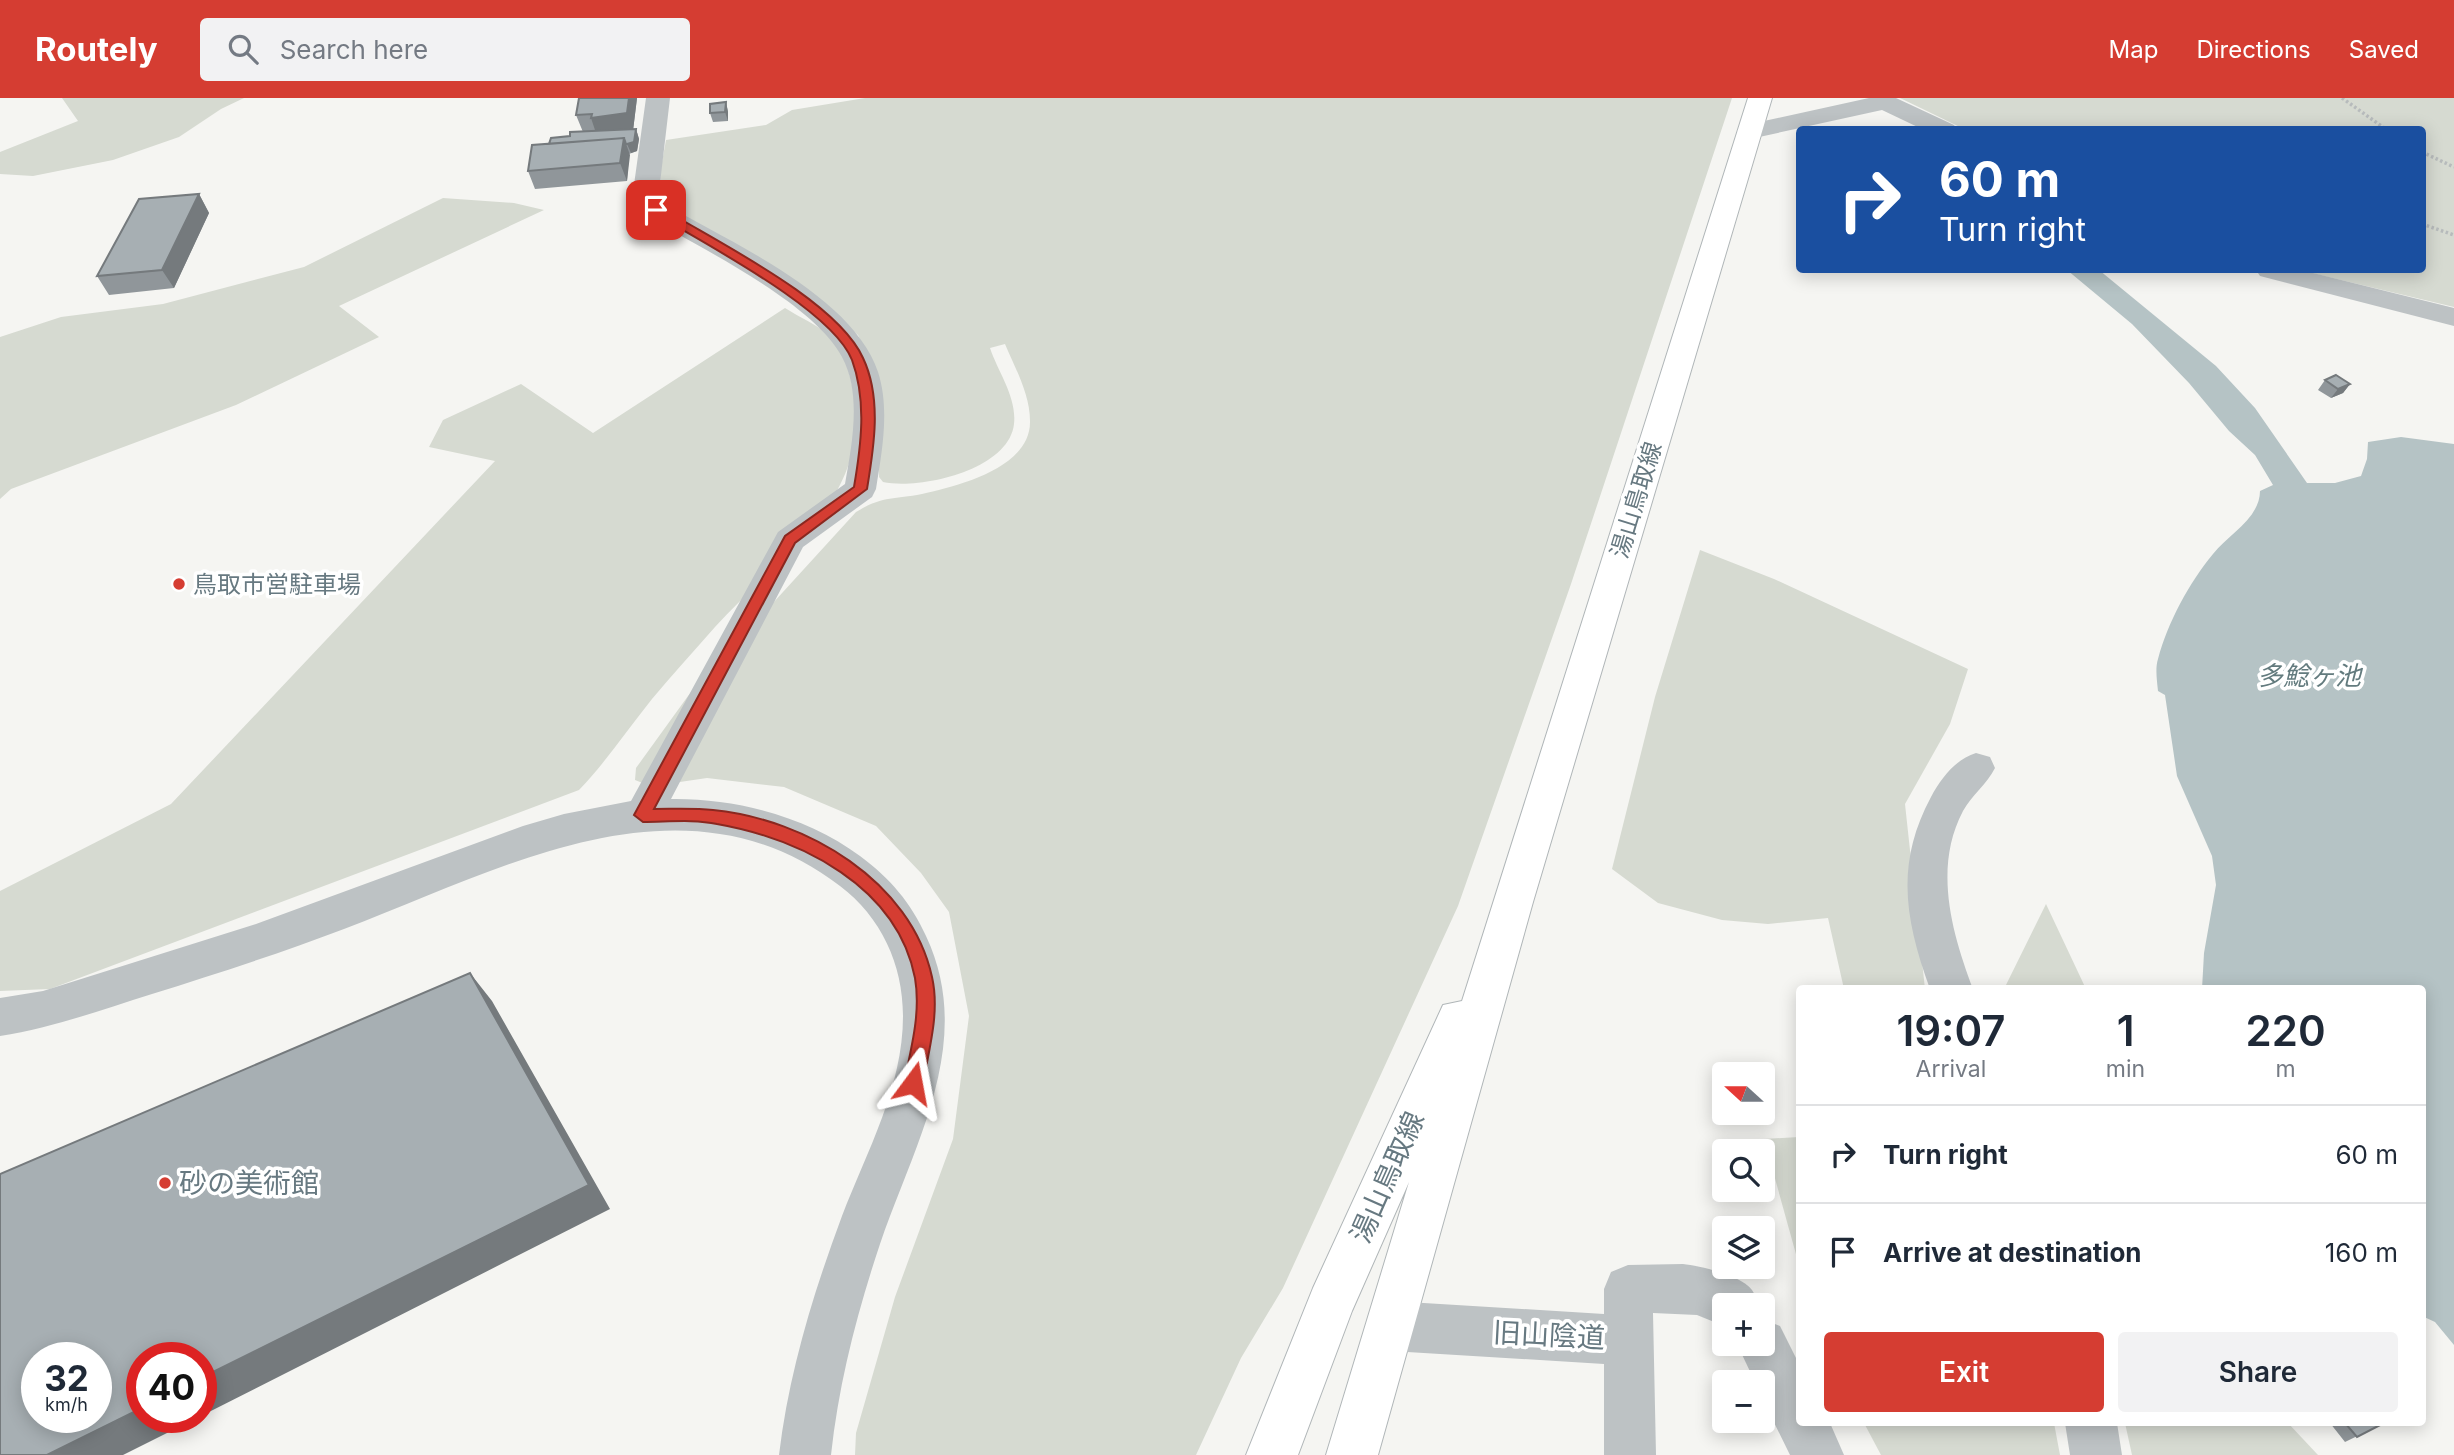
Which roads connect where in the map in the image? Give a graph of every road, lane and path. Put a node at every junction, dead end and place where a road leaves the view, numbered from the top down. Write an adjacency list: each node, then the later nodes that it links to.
1 (658, 98): 15 (street)
2 (1760, 98): 7 (main road, 湯山鳥取線)
3 (2342, 98): 6 (path)
4 (1884, 100): 5 (street); 7 (street)
5 (1937, 126)
6 (2381, 126)
7 (1750, 131): 16 (main road, 湯山鳥取線)
8 (2426, 154): 9 (path)
9 (2454, 167)
10 (2426, 225): 11 (path)
11 (2454, 235)
12 (2282, 273): 13 (street)
13 (2454, 317)
14 (1976, 768): 17 (street)
15 (643, 815): 18 (street); 26 (street)
16 (1512, 902): 20 (main road, 湯山鳥取線); 27 (main road, 湯山鳥取線)
17 (1951, 985)
18 (0, 1017)
19 (1712, 1295): 21 (street, 旧山陰道)
20 (1391, 1326): 21 (street, 旧山陰道); 28 (main road, 湯山鳥取線)
21 (1629, 1340): 29 (street)
22 (1768, 1356): 23 (street)
23 (1796, 1411)
24 (1804, 1426): 30 (street)
25 (2091, 1426): 31 (street)
26 (805, 1455)
27 (1272, 1455)
28 (1352, 1455)
29 (1630, 1455)
30 (1818, 1455)
31 (2096, 1455)

